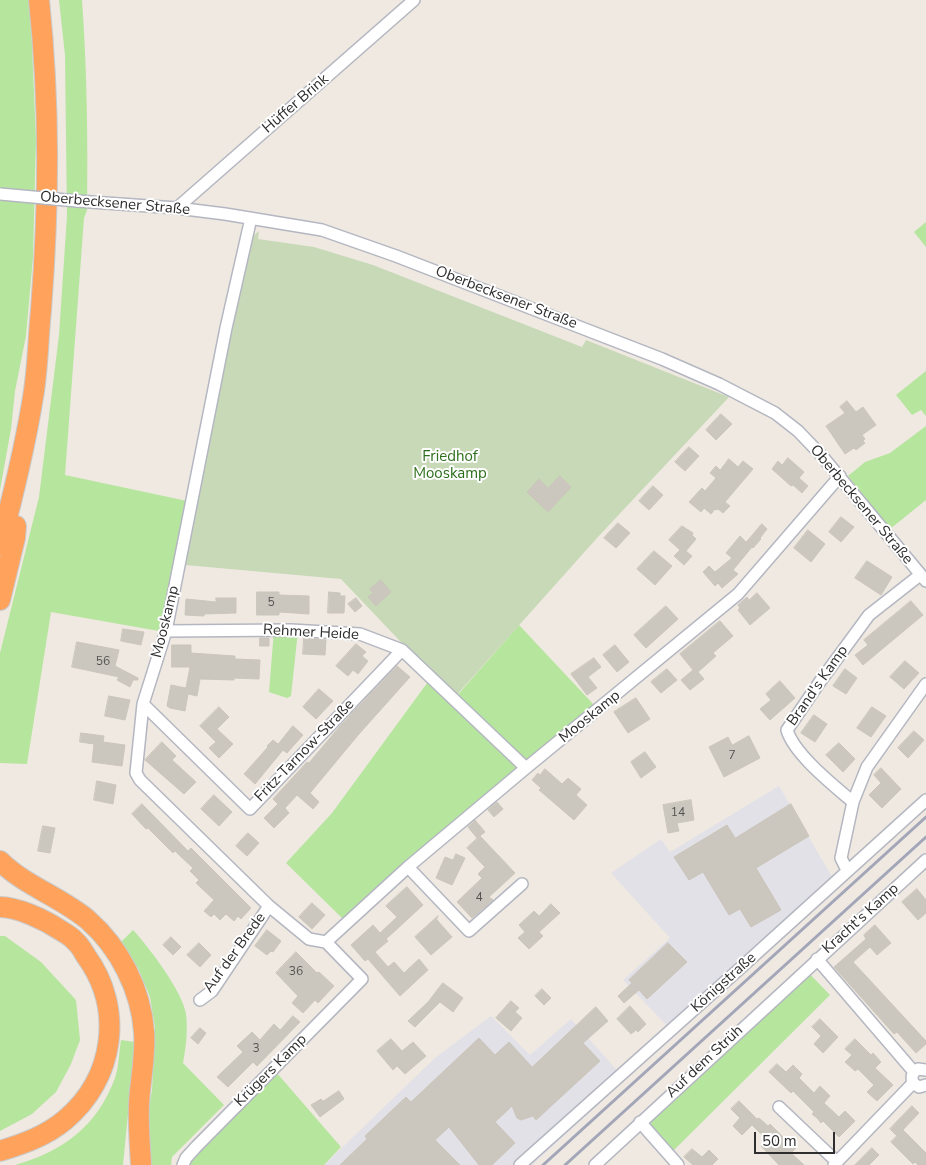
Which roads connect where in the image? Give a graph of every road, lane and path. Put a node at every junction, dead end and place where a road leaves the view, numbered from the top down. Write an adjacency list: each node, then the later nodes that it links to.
1 (40, 0): 6 (highway)
2 (414, 0): 4 (street, Hüffer Brink)
3 (0, 194): 4 (street, Oberbecksener Straße, bridge)
4 (177, 208): 5 (street, Oberbecksener Straße)
5 (251, 218): 7 (street, Oberbecksener Straße); 11 (street, Mooskamp)
6 (19, 474): 8 (highway); 10 (highway)
7 (840, 476): 9 (street, Oberbecksener Straße); 15 (street, Mooskamp)
8 (0, 545)
9 (923, 578): 17 (street, Brand's Kamp)
10 (0, 600)
11 (166, 631): 12 (street, Rehmer Heide); 14 (street, Mooskamp)
12 (402, 650): 14 (street, Fritz-Tarnow-Straße); 15 (street, Rehmer Heide)
13 (926, 684): 17 (street)
14 (143, 704): 23 (street, Mooskamp)
15 (526, 768): 20 (street, Mooskamp)
16 (926, 800): 21 (street, Königstraße)
17 (853, 802): 21 (street)
18 (926, 860): 26 (street, Kracht's Kamp)
19 (0, 861): 35 (highway)
20 (408, 867): 22 (street); 25 (street, Mooskamp)
21 (847, 870): 37 (street, Königstraße)
22 (522, 884)
23 (270, 906): 25 (street, Mooskamp); 28 (street, Auf der Brede)
24 (0, 907): 33 (highway)
25 (326, 942): 27 (street, Mooskamp)
26 (817, 959): 29 (street, Kracht's Kamp); 32 (street, Auf dem Strüh)
27 (362, 979): 36 (street, Krügers Kamp)
28 (200, 1000)
29 (921, 1072): 30 (street); 34 (street)
30 (926, 1086)
31 (779, 1107): 34 (street)
32 (640, 1122): 38 (street, Auf dem Strüh); 39 (street)
33 (0, 1151)
34 (835, 1163)
35 (141, 1165)
36 (182, 1165)
37 (520, 1165)
38 (594, 1165)
39 (678, 1165)

